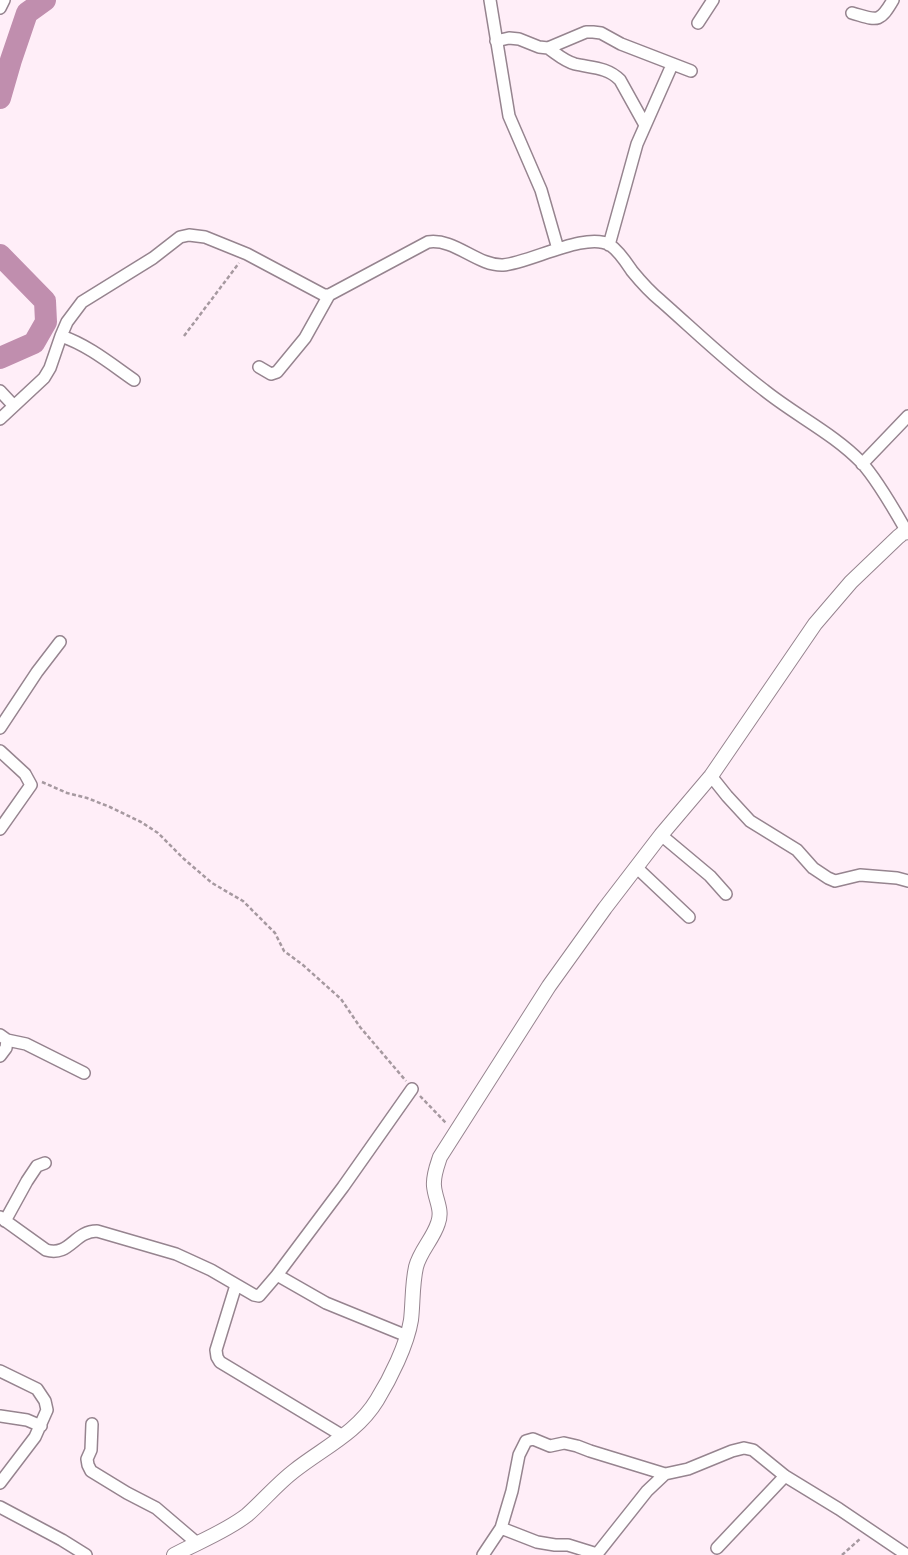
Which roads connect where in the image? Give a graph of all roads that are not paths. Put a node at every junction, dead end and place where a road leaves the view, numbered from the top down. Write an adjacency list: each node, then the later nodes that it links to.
1 (4, 0): 5 (street)
2 (490, 0): 8 (street)
3 (713, 0): 7 (street)
4 (893, 0): 6 (street)
5 (0, 8)
6 (852, 13)
7 (698, 23)
8 (496, 41): 9 (street); 14 (street)
9 (548, 48): 10 (street); 12 (street)
10 (672, 65): 11 (street); 12 (street)
11 (691, 71)
12 (645, 125): 13 (street)
13 (609, 244): 14 (street); 23 (street)
14 (558, 249): 15 (street)
15 (329, 295): 16 (street); 17 (street)
16 (60, 336): 18 (street); 20 (street)
17 (259, 367)
18 (134, 380)
19 (0, 391): 20 (street)
20 (14, 406): 22 (street)
21 (908, 416): 23 (street)
22 (0, 419)
23 (862, 464): 24 (street)
24 (907, 532): 29 (street)
25 (60, 642): 26 (street)
26 (3, 714): 27 (street)
27 (0, 728)
28 (0, 751): 30 (street)
29 (711, 776): 31 (street); 33 (street)
30 (0, 829)
31 (661, 835): 32 (street); 34 (street)
32 (636, 867): 35 (street); 44 (street)
33 (908, 881)
34 (726, 894)
35 (689, 917)
36 (4, 1038): 37 (street); 38 (street)
37 (0, 1056)
38 (84, 1073)
39 (412, 1089): 42 (street)
40 (45, 1163): 41 (street)
41 (2, 1219): 43 (street)
42 (277, 1276): 43 (street); 44 (street)
43 (236, 1286): 49 (street)
44 (407, 1336): 49 (street)
45 (0, 1371): 48 (street)
46 (0, 1416): 48 (street)
47 (92, 1424): 55 (street)
48 (40, 1426): 52 (street)
49 (343, 1436): 55 (street)
50 (665, 1474): 51 (street); 54 (street); 57 (street)
51 (785, 1476): 56 (street); 61 (street)
52 (0, 1483)
53 (0, 1506): 58 (street)
54 (500, 1528): 57 (street); 60 (street)
55 (197, 1543): 59 (street)
56 (717, 1548)
57 (597, 1554)
58 (86, 1555)
59 (174, 1555)
60 (483, 1555)
61 (907, 1555)

